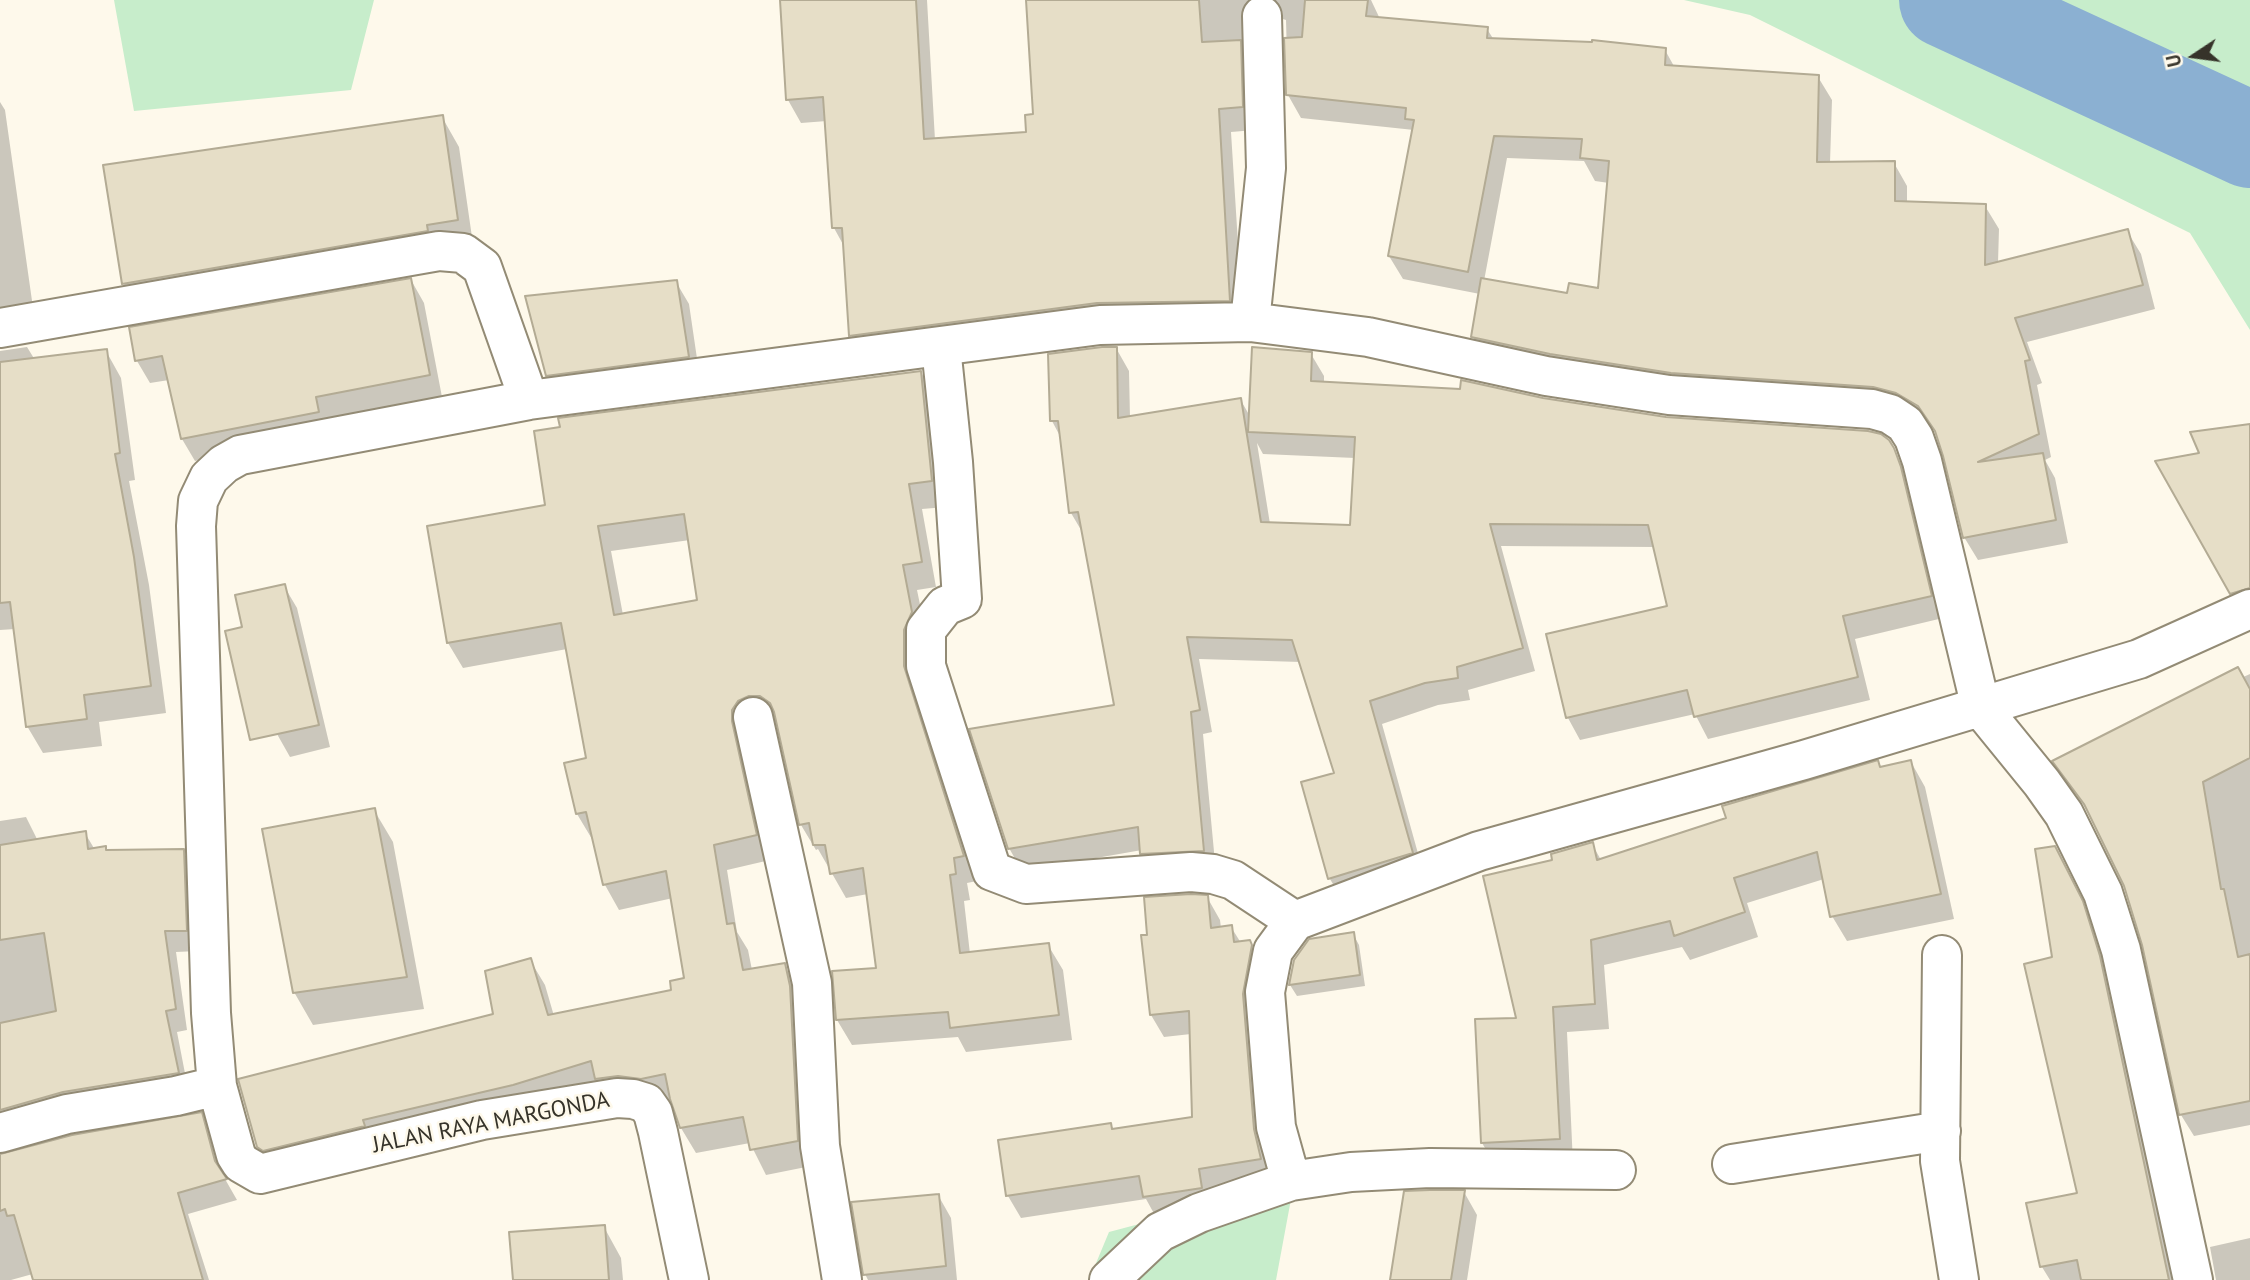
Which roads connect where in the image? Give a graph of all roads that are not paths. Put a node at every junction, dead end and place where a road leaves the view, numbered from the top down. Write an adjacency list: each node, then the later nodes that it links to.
1 (1262, 16): 2 (street)
2 (1250, 322): 4 (street); 7 (street)
3 (0, 328): 5 (street)
4 (941, 347): 5 (street); 9 (street)
5 (529, 400): 11 (street)
6 (2250, 609): 7 (street)
7 (1981, 708): 9 (street); 21 (street)
8 (753, 717): 18 (street)
9 (1295, 921): 16 (street)
10 (1942, 955): 12 (street)
11 (217, 1086): 13 (street); 17 (street, JALAN RAYA MARGONDA)
12 (1941, 1131): 14 (street); 20 (street)
13 (0, 1133)
14 (1732, 1164)
15 (1616, 1170): 16 (street)
16 (1291, 1181): 19 (street)
17 (689, 1280)
18 (842, 1280)
19 (1109, 1280)
20 (1959, 1280)
21 (2193, 1280)

